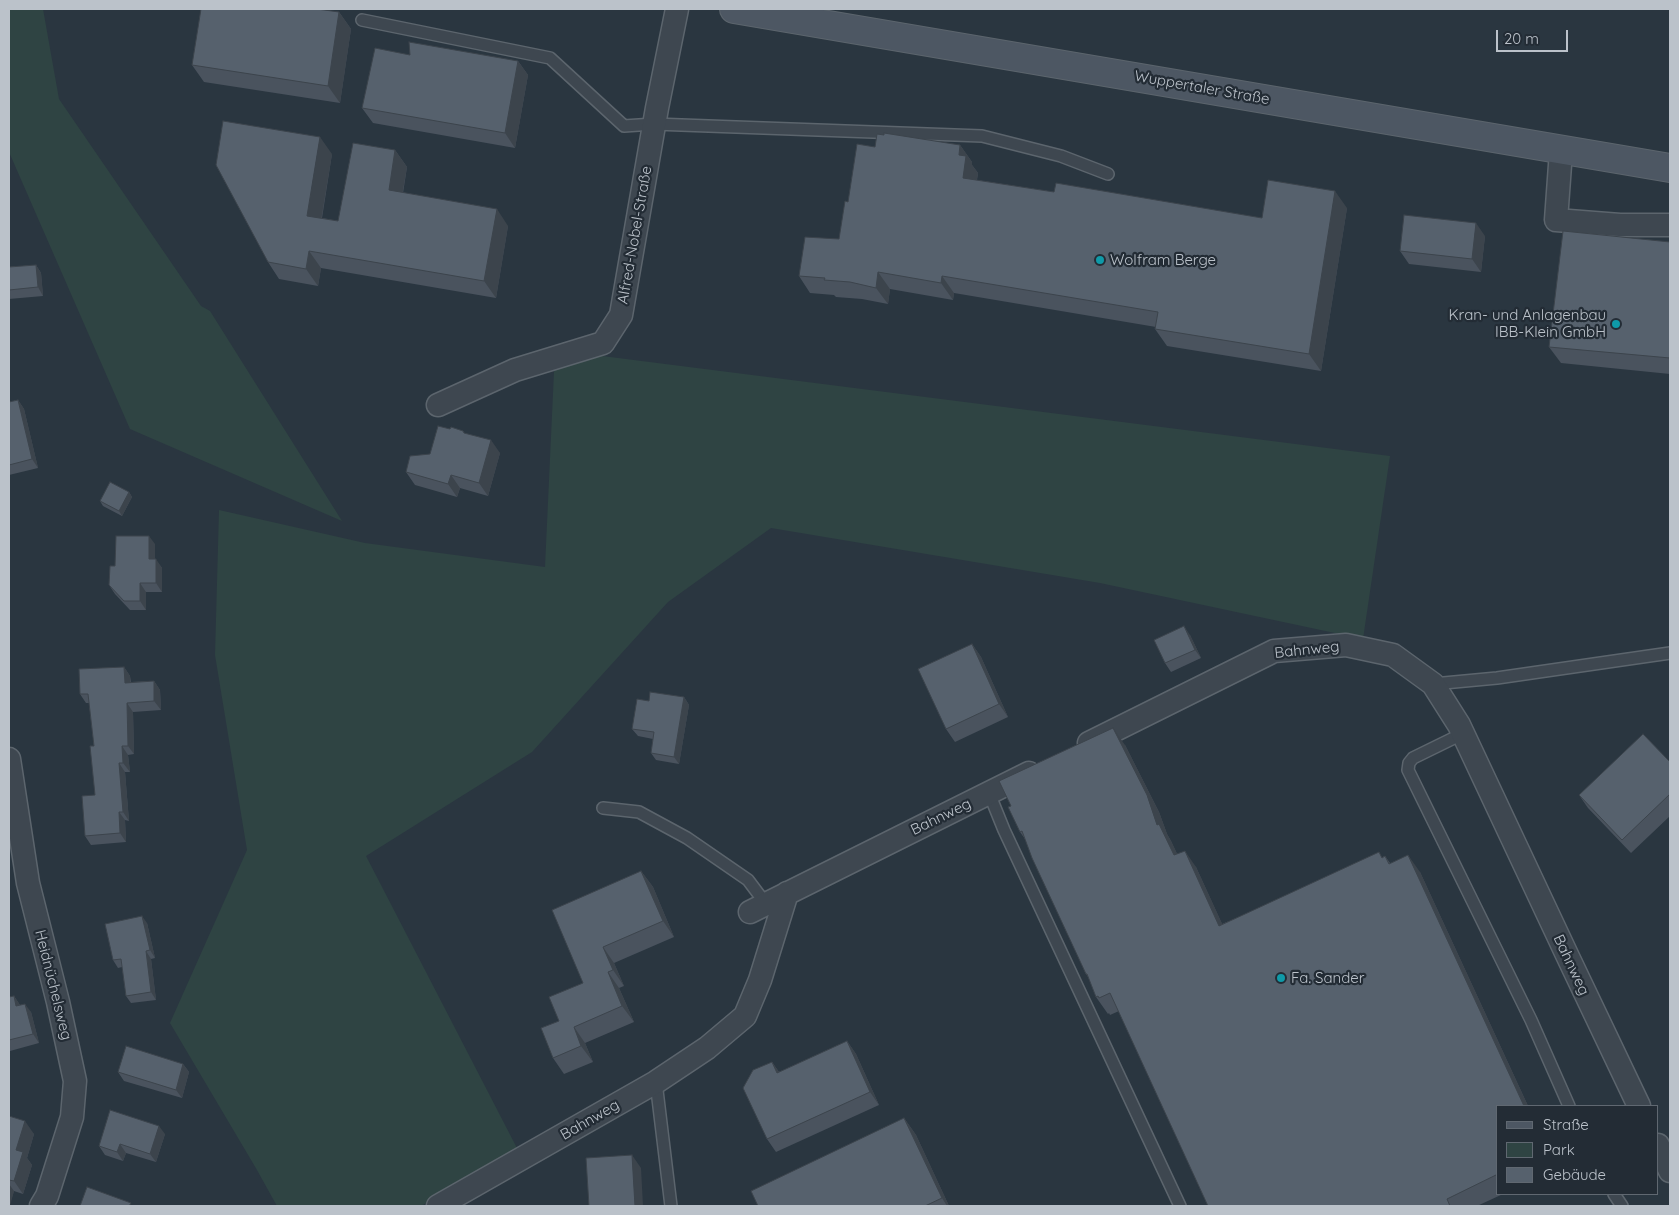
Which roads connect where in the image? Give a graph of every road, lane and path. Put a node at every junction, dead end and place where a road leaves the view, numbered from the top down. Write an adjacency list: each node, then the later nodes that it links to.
1 (676, 9): 4 (street, Alfred-Nobel-Straße)
2 (734, 9): 5 (main road, Wuppertaler Straße)
3 (362, 20): 4 (lane)
4 (654, 124): 7 (lane); 9 (street, Alfred-Nobel-Straße)
5 (1560, 150): 6 (main road, Wuppertaler Straße); 8 (street)
6 (1670, 168)
7 (1108, 174)
8 (1670, 225)
9 (438, 405)
10 (1670, 653): 11 (lane)
11 (1433, 684): 12 (street, Bahnweg); 14 (street, Bahnweg)
12 (1464, 733): 19 (lane); 20 (street, Bahnweg)
13 (10, 769): 24 (street, Heidnüchelsweg)
14 (989, 793): 16 (street, Bahnweg); 27 (lane)
15 (602, 808): 17 (lane)
16 (787, 893): 17 (street, Bahnweg); 18 (street, Bahnweg)
17 (758, 908)
18 (656, 1082): 25 (street, Bahnweg); 26 (lane)
19 (1569, 1105)
20 (1639, 1105)
21 (1659, 1147): 22 (street)
22 (1670, 1171)
23 (1615, 1195): 28 (lane)
24 (41, 1206)
25 (438, 1206)
26 (671, 1206)
27 (1180, 1206)
28 (1622, 1206)

